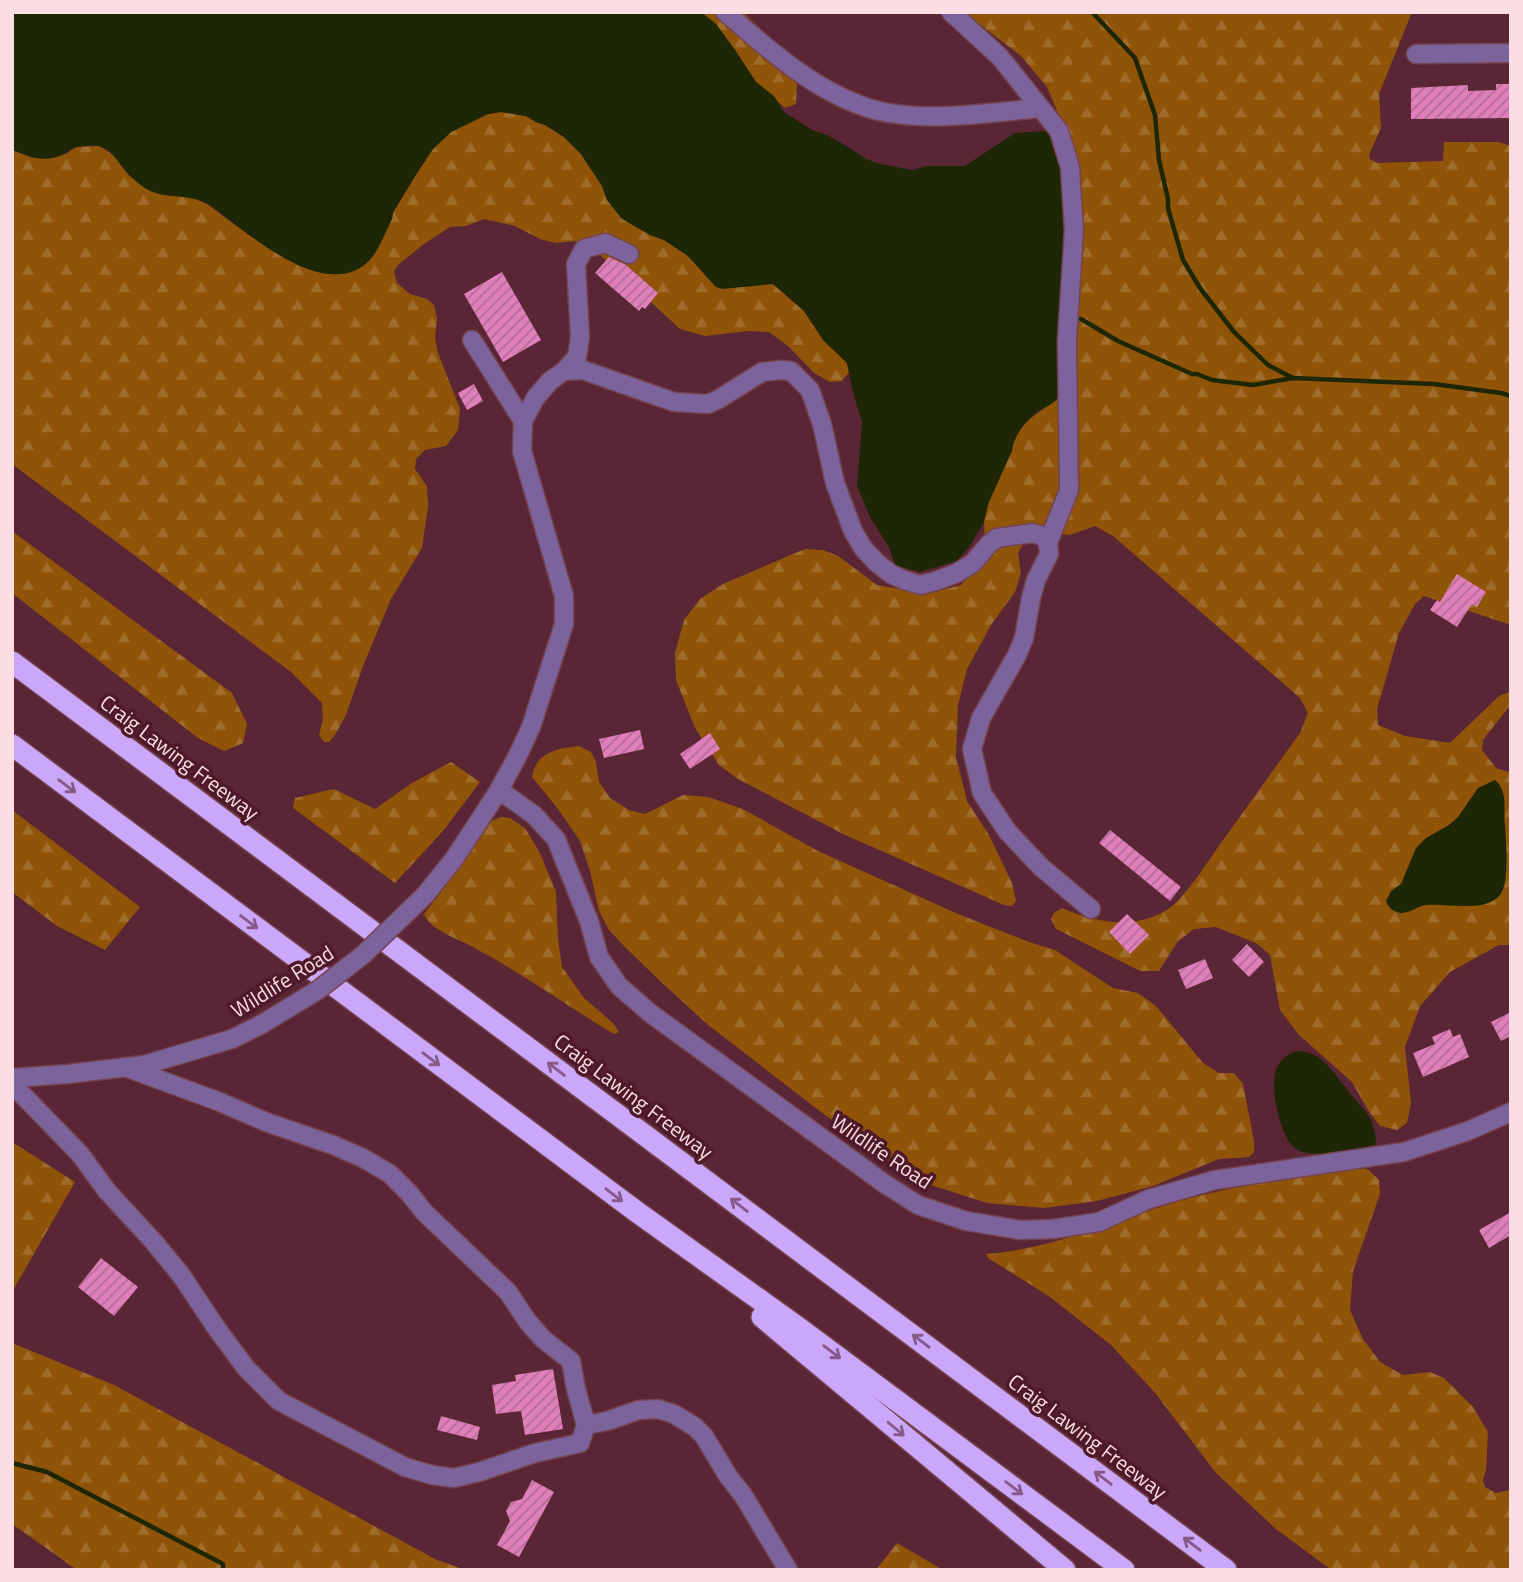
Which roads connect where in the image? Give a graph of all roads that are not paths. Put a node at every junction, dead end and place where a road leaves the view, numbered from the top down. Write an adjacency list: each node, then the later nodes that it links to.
1 (725, 12): 5 (street)
2 (951, 12): 5 (street)
3 (1511, 53): 4 (street)
4 (1416, 54)
5 (1040, 108): 10 (street)
6 (629, 254): 8 (street)
7 (472, 340): 9 (street)
8 (564, 372): 9 (street); 10 (street)
9 (523, 421): 13 (street, Wildlife Road)
10 (1048, 543): 14 (street)
11 (12, 662): 24 (highway, Craig Lawing Freeway, one-way to 11)
12 (12, 745): 19 (highway, one-way to 19)
13 (499, 790): 15 (street, Wildlife Road, bridge); 18 (street, Wildlife Road)
14 (1091, 909)
15 (125, 1068): 16 (street, Wildlife Road); 20 (street)
16 (12, 1078)
17 (12, 1084): 20 (street)
18 (1511, 1112)
19 (637, 1212): 22 (highway, one-way to 22); 23 (highway, one-way to 23)
20 (586, 1425): 21 (street)
21 (788, 1570)
22 (1065, 1570)
23 (1124, 1570)
24 (1226, 1570)

